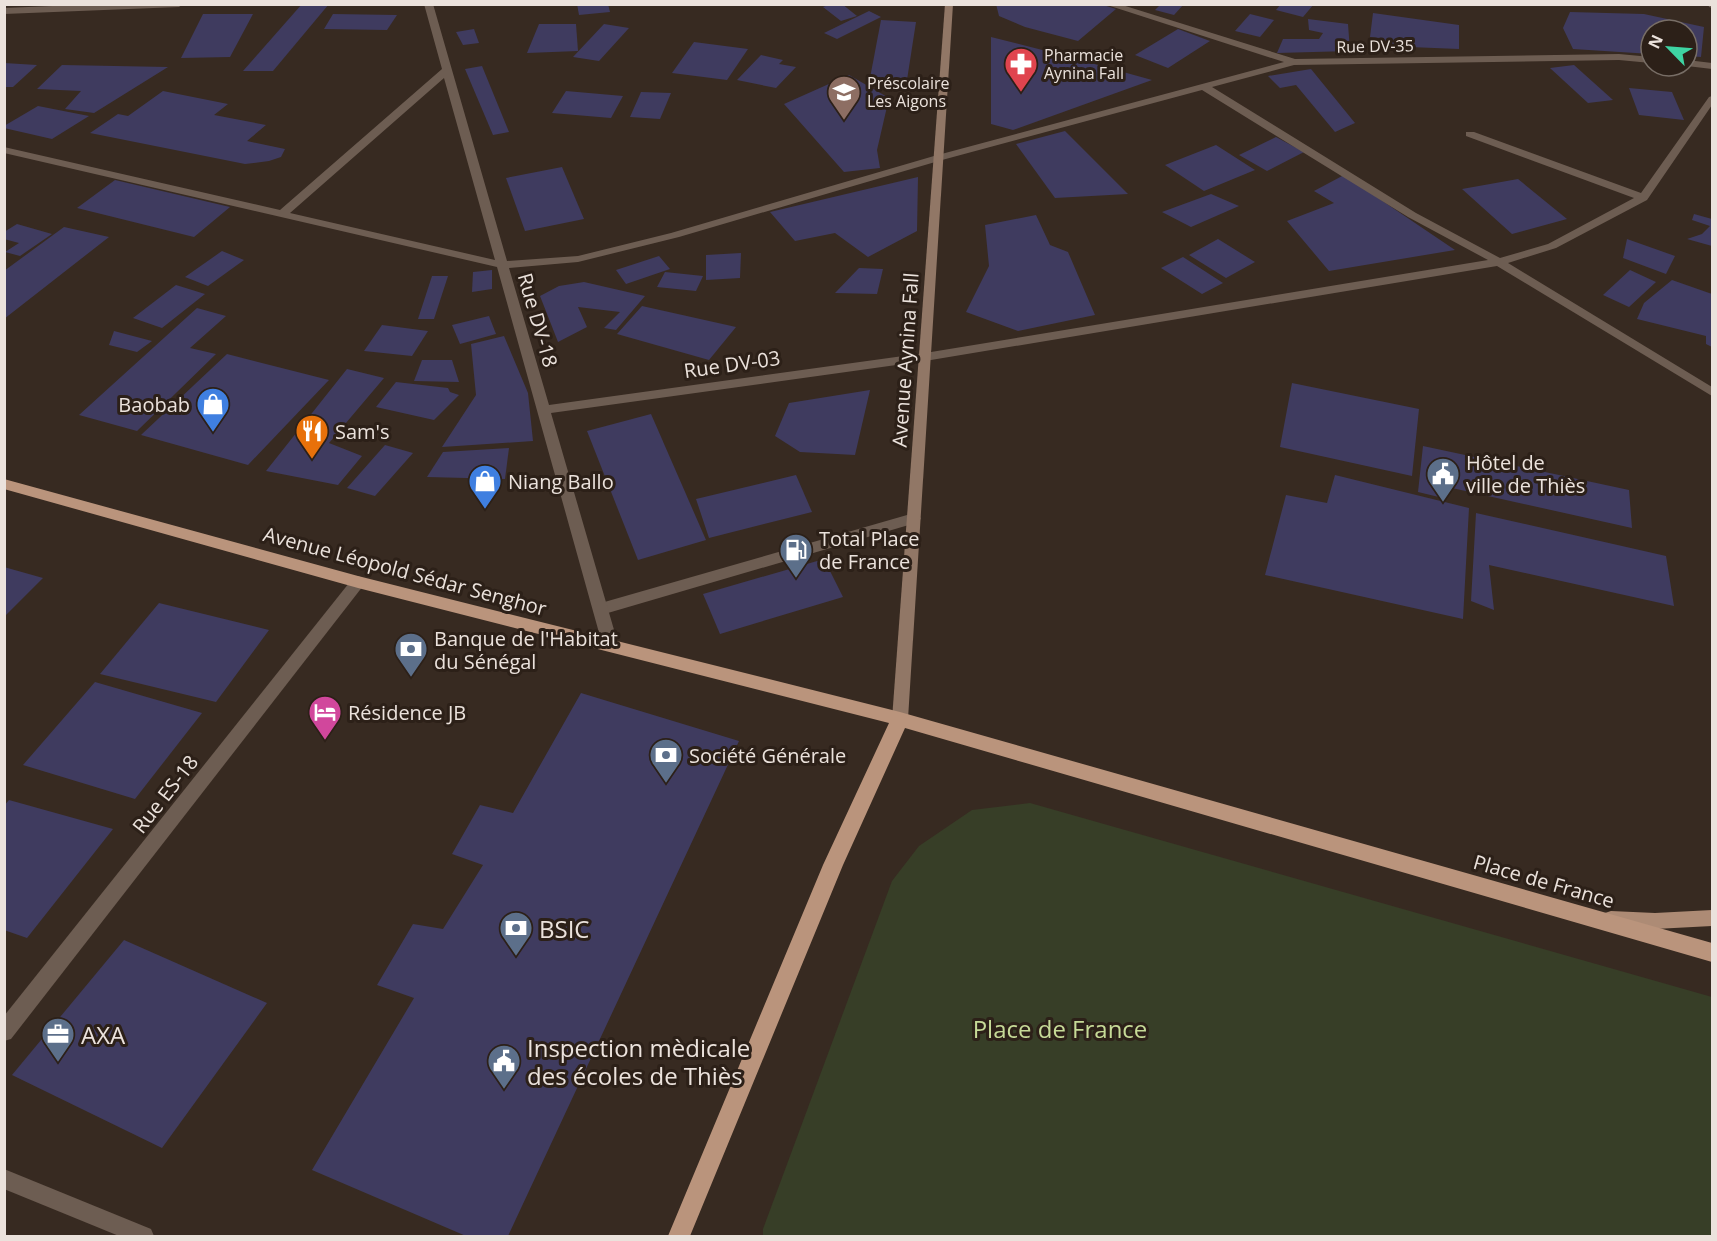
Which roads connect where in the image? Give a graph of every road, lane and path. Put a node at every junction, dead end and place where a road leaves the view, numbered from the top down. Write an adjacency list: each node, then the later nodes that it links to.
1 (179, 4): 5 (street)
2 (428, 4): 8 (street, Rue DV-18)
3 (949, 4): 13 (main road, Avenue Aynina Fall)
4 (1108, 4): 7 (street, Rue DV-35)
5 (4, 11)
6 (1639, 59): 7 (street, Rue DV-35)
7 (1294, 62): 9 (street)
8 (447, 70): 15 (street); 17 (street, Rue DV-18)
9 (1203, 86): 13 (street); 16 (street)
10 (1713, 99): 14 (street)
11 (1470, 134): 14 (street)
12 (4, 150): 15 (street)
13 (938, 158): 17 (street); 18 (main road, Avenue Aynina Fall)
14 (1643, 198): 16 (street, Rue DV-03)
15 (282, 214): 17 (street)
16 (1498, 262): 18 (street, Rue DV-03); 19 (street)
17 (502, 265): 20 (street, Rue DV-18)
18 (925, 357): 20 (street, Rue DV-03); 22 (main road, Avenue Aynina Fall)
19 (1713, 392)
20 (544, 410): 24 (street, Rue DV-18)
21 (4, 484): 23 (highway, Avenue Léopold Sédar Senghor)
22 (914, 518): 24 (street); 26 (main road, Avenue Aynina Fall)
23 (358, 582): 25 (highway, Avenue Léopold Sédar Senghor); 30 (street, Rue ES-18)
24 (601, 609): 25 (street, Rue DV-18)
25 (612, 647): 26 (highway, Avenue Léopold Sédar Senghor)
26 (900, 719): 27 (highway, Place de France); 33 (highway)
27 (1581, 917): 28 (main road); 29 (highway, Place de France)
28 (1713, 918)
29 (1713, 954)
30 (4, 1032)
31 (4, 1179): 32 (street)
32 (144, 1236)
33 (679, 1236)

